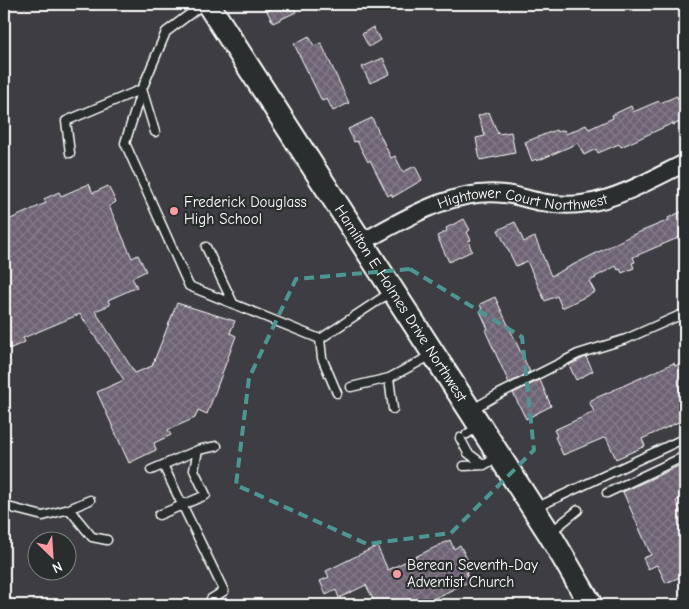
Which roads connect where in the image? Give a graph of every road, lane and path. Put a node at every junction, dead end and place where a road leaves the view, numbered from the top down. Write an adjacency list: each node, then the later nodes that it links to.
1 (203, 4): 3 (lane)
2 (208, 4): 7 (main road, Hamilton E Holmes Drive Northwest)
3 (142, 89): 4 (lane); 5 (lane); 10 (lane)
4 (155, 132)
5 (70, 152)
6 (685, 163): 7 (street, Hightower Court Northwest)
7 (362, 242): 9 (main road, Hamilton E Holmes Drive Northwest)
8 (206, 247): 10 (lane)
9 (393, 290): 12 (lane); 13 (main road, Hamilton E Holmes Drive Northwest)
10 (232, 303): 12 (lane)
11 (685, 313): 18 (lane)
12 (320, 339): 16 (lane)
13 (434, 354): 14 (lane); 18 (main road, Hamilton E Holmes Drive Northwest)
14 (389, 378): 15 (lane); 17 (lane)
15 (351, 387)
16 (337, 393)
17 (393, 409)
18 (469, 427): 23 (main road, Hamilton E Holmes Drive Northwest)
19 (685, 438): 31 (lane)
20 (217, 446): 21 (lane)
21 (198, 450): 24 (lane); 29 (lane)
22 (685, 456): 27 (lane)
23 (492, 461): 25 (lane); 31 (main road, Hamilton E Holmes Drive Northwest)
24 (163, 465): 26 (lane); 29 (lane)
25 (464, 466)
26 (151, 470)
27 (607, 493)
28 (90, 500): 32 (lane)
29 (182, 505): 34 (lane); 37 (lane)
30 (4, 506): 32 (lane)
31 (533, 508): 35 (main road, Hamilton E Holmes Drive Northwest)
32 (69, 509): 36 (lane)
33 (578, 510): 35 (lane)
34 (159, 515)
35 (549, 533): 38 (main road, Hamilton E Holmes Drive Northwest)
36 (107, 540)
37 (211, 599)
38 (591, 604)

